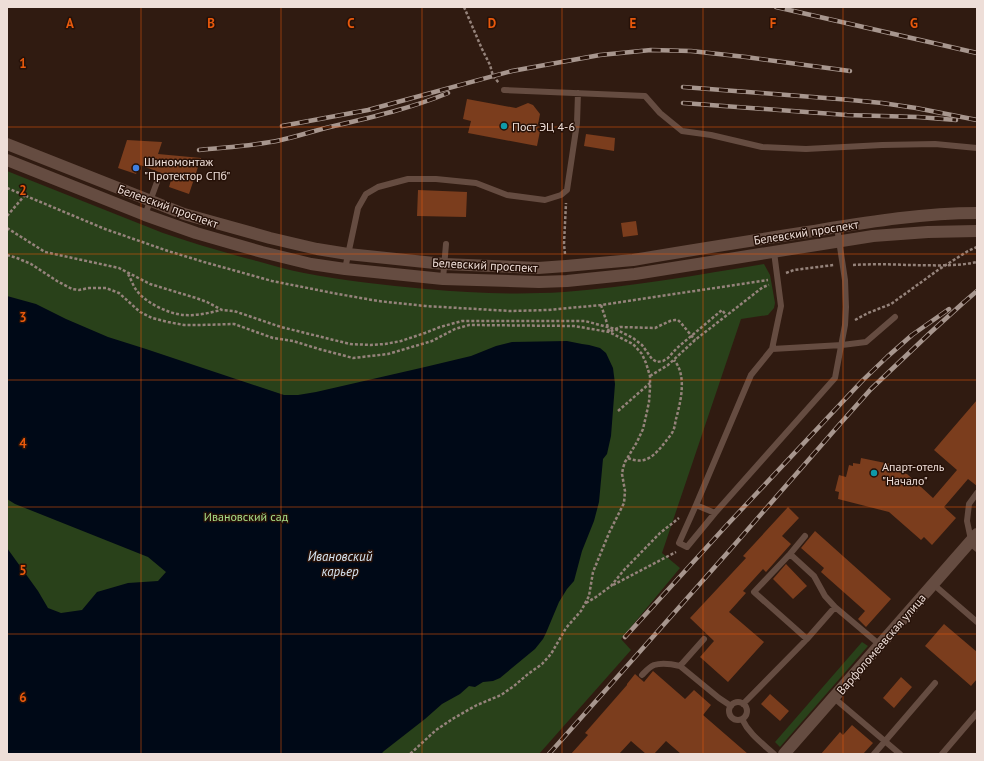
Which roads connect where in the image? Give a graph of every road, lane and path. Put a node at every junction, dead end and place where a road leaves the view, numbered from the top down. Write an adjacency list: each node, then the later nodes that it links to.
1 (464, 7): 2 (path)
2 (504, 90): 3 (lane)
3 (578, 93): 5 (lane); 8 (lane)
4 (7, 144): 10 (street, Белевский проспект)
5 (977, 148)
6 (7, 160): 12 (street, Белевский проспект)
7 (157, 182): 10 (lane)
8 (566, 190): 21 (lane); 27 (path)
9 (24, 195): 13 (path)
10 (150, 201): 12 (lane); 21 (street, Белевский проспект)
11 (977, 213): 14 (street, Белевский проспект)
12 (145, 215): 28 (street, Белевский проспект)
13 (7, 216)
14 (837, 227): 17 (lane); 27 (street, Белевский проспект)
15 (7, 228): 29 (path)
16 (977, 231): 17 (street, Белевский проспект)
17 (838, 241): 20 (street, Белевский проспект); 25 (lane)
18 (446, 244): 24 (lane)
19 (977, 248): 26 (path)
20 (774, 252): 30 (street, Белевский проспект); 31 (lane)
21 (348, 254): 24 (street, Белевский проспект); 28 (lane)
22 (7, 255): 39 (path)
23 (977, 262): 26 (path)
24 (444, 264): 27 (street, Белевский проспект); 30 (lane)
25 (842, 265): 26 (path); 31 (path); 36 (lane)
26 (946, 265): 36 (path)
27 (566, 266)
28 (345, 269): 30 (street, Белевский проспект)
29 (128, 273): 33 (path); 33 (path)
30 (443, 279)
31 (778, 280): 34 (path); 43 (lane)
32 (601, 305): 37 (path)
33 (222, 310): 37 (path)
34 (726, 315): 40 (path); 41 (path)
35 (895, 317): 42 (lane)
36 (846, 324): 42 (lane)
37 (608, 327): 38 (path); 39 (path)
38 (615, 329): 39 (path); 40 (path); 40 (path)
39 (609, 332): 45 (path)
40 (692, 336): 41 (path)
41 (695, 340): 44 (path)
42 (842, 345): 43 (lane); 51 (lane)
43 (772, 349): 50 (lane)
44 (674, 360): 45 (path); 48 (path)
45 (650, 376): 46 (path)
46 (650, 383): 47 (path); 48 (path)
47 (618, 411)
48 (628, 458): 58 (path)
49 (977, 493): 53 (lane)
50 (696, 505): 51 (lane); 54 (lane); 57 (path)
51 (715, 513): 54 (lane)
52 (805, 536): 55 (lane)
53 (974, 541): 56 (street, Варфоломеевская улица)
54 (687, 547): 57 (path)
55 (790, 554): 59 (lane); 62 (lane)
56 (933, 584): 60 (lane); 63 (street, Варфоломеевская улица)
57 (611, 586): 58 (path)
58 (585, 603): 73 (path)
59 (835, 607): 62 (lane); 63 (lane)
60 (977, 622)
61 (704, 639): 64 (lane)
62 (807, 639): 68 (lane)
63 (880, 645): 67 (street, Варфоломеевская улица)
64 (680, 666): 65 (lane); 69 (lane)
65 (642, 675)
66 (935, 683): 72 (lane)
67 (834, 698): 72 (lane); 75 (street, Варфоломеевская улица)
68 (743, 704): 69 (lane); 71 (lane)
69 (731, 706): 71 (lane)
70 (977, 713): 78 (lane)
71 (742, 719): 74 (lane)
72 (885, 741): 76 (lane); 77 (lane)
73 (410, 754)
74 (774, 754)
75 (784, 754)
76 (874, 754)
77 (900, 754)
78 (942, 754)

